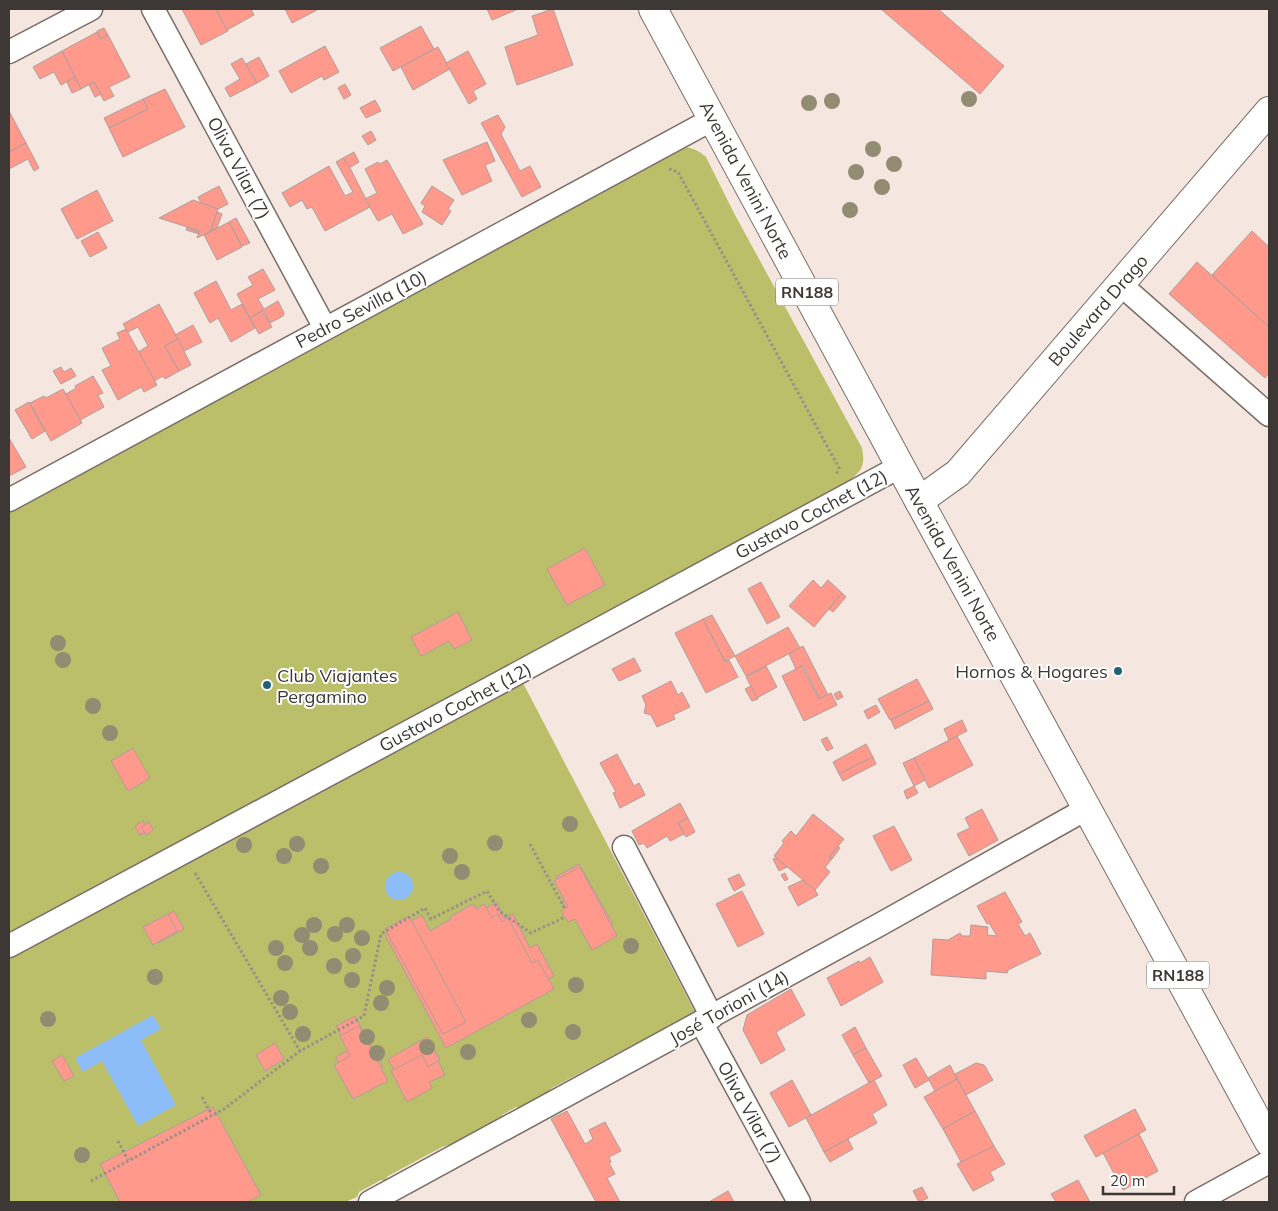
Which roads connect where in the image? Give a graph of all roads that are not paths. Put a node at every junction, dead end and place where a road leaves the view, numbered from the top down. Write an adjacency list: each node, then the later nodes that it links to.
1 (90, 9): 4 (street)
2 (153, 9): 8 (street, Oliva Vilar (7))
3 (654, 9): 6 (main road, Avenida Venini Norte / RN188)
4 (9, 52)
5 (1269, 111): 7 (main road, Boulevard Drago)
6 (713, 118): 8 (street, Pedro Sevilla (10)); 10 (main road, Avenida Venini Norte / RN188)
7 (1120, 284): 9 (street); 12 (main road, Boulevard Drago)
8 (325, 328): 11 (street, Pedro Sevilla (10))
9 (1269, 415)
10 (901, 466): 12 (main road, Avenida Venini Norte / RN188); 15 (street, Gustavo Cochet (12))
11 (9, 500)
12 (919, 501): 13 (main road, Avenida Venini Norte / RN188)
13 (1088, 808): 16 (street, José Torioni (14)); 17 (main road, Avenida Venini Norte / RN188)
14 (624, 847): 16 (street, Oliva Vilar (7))
15 (9, 946)
16 (706, 1019): 19 (street, José Torioni (14)); 20 (street, Oliva Vilar (7))
17 (1269, 1142)
18 (1269, 1162): 21 (street)
19 (370, 1202)
20 (799, 1202)
21 (1196, 1202)

